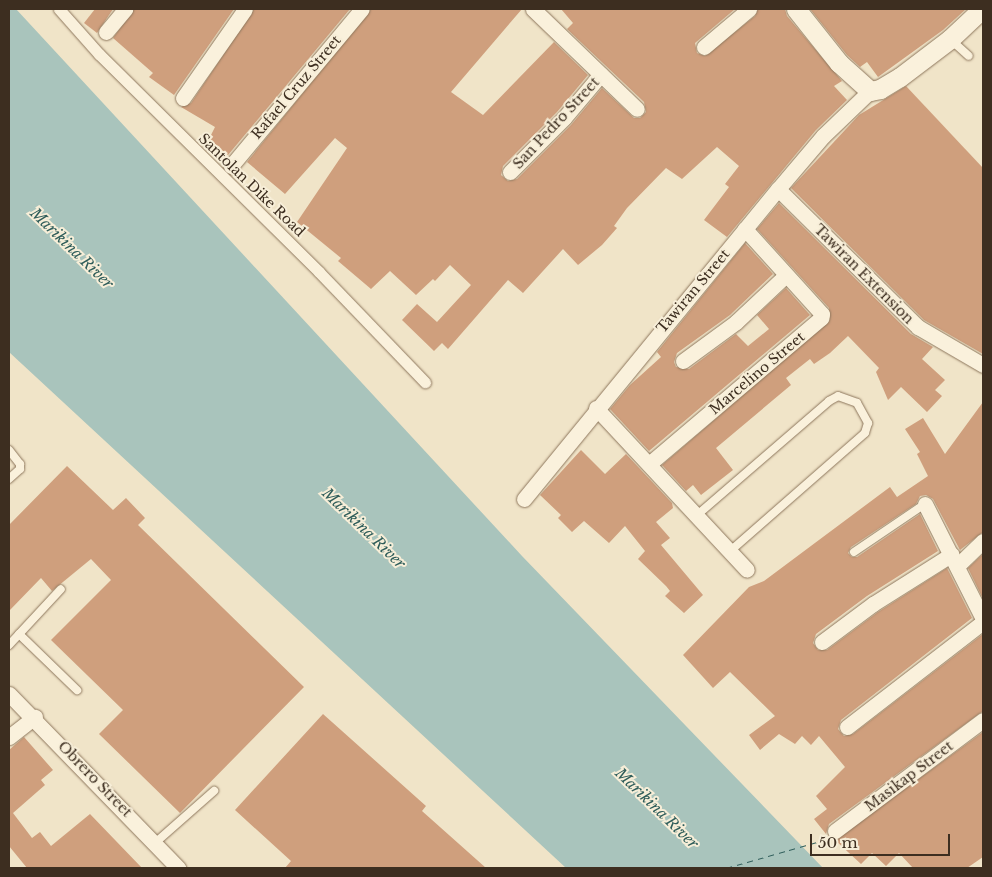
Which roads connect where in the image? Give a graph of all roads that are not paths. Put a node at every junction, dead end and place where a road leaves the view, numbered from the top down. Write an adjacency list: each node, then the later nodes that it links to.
1 (59, 9): 24 (street, Santolan Dike Road)
2 (125, 9): 9 (street)
3 (245, 9): 15 (street)
4 (362, 9): 17 (street, Rafael Cruz Street)
5 (533, 9): 13 (street)
6 (749, 9): 11 (street)
7 (796, 9): 14 (street)
8 (982, 9): 10 (street)
9 (106, 32)
10 (950, 39): 12 (lane); 14 (street)
11 (704, 47)
12 (970, 56)
13 (601, 74): 16 (street); 18 (street, San Pedro Street)
14 (870, 91): 19 (street, Tawiran Street)
15 (183, 98)
16 (637, 109)
17 (231, 166)
18 (510, 172)
19 (778, 188): 20 (street, Tawiran Street); 23 (street, Tawiran Extension)
20 (745, 230): 21 (street, Marcelino Street); 25 (street, Tawiran Street)
21 (785, 276): 22 (street); 27 (street, Marcelino Street)
22 (683, 361)
23 (983, 365)
24 (425, 382)
25 (596, 408): 27 (street); 29 (street, Tawiran Street)
26 (9, 450): 28 (lane)
27 (648, 464): 31 (street)
28 (9, 479)
29 (524, 499)
30 (925, 504): 34 (lane); 35 (street)
31 (696, 516): 33 (street); 33 (lane)
32 (983, 541): 35 (street)
33 (729, 552): 36 (street)
34 (854, 552)
35 (954, 560): 38 (street); 40 (street)
36 (747, 570)
37 (61, 589): 39 (lane)
38 (983, 620): 46 (street)
39 (19, 634): 41 (lane); 42 (lane)
40 (822, 642)
41 (9, 645)
42 (77, 690)
43 (9, 694): 44 (street, Obrero Street)
44 (35, 717): 47 (street); 50 (street, Obrero Street)
45 (983, 720): 49 (street, Masikap Street)
46 (847, 727)
47 (9, 738)
48 (214, 791): 50 (lane)
49 (835, 832)
50 (155, 843): 51 (street, Obrero Street)
51 (178, 868)

